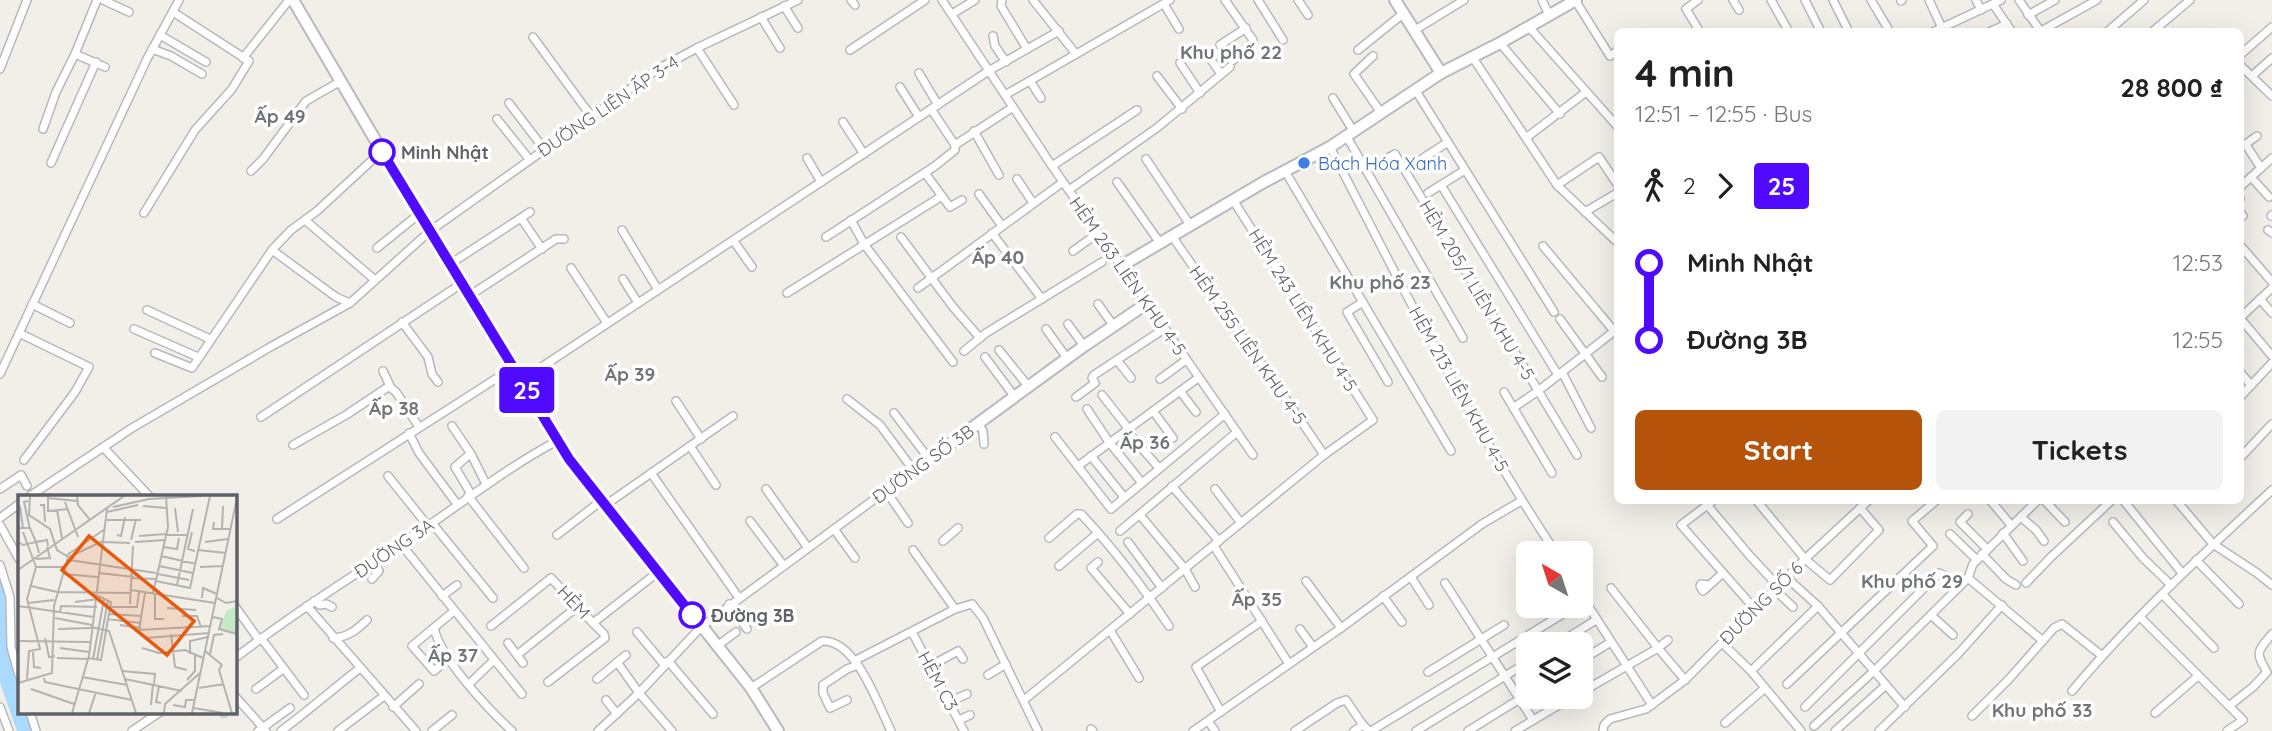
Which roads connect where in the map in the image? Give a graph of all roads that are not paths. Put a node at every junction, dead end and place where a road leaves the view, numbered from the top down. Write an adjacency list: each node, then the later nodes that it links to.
1 (27, 0): 92 (street)
2 (97, 0): 80 (street)
3 (103, 0): 38 (street)
4 (179, 0): 39 (street)
5 (291, 0): 84 (street); 101 (street)
6 (798, 0): 35 (street, ĐƯỜNG LIÊN ẤP 3-4)
7 (925, 0): 34 (street)
8 (942, 0): 41 (street, HẺM 263 LIÊN KHU 4-5)
9 (975, 0): 41 (street)
10 (1002, 0): 74 (street)
11 (1033, 0): 65 (street)
12 (1225, 0): 50 (street)
13 (1258, 0): 69 (street)
14 (1298, 0): 42 (street)
15 (1464, 0): 64 (street)
16 (1542, 0): 43 (street)
17 (1576, 0): 43 (street); 82 (street)
18 (1698, 0): 51 (street)
19 (1732, 0): 37 (street)
20 (1771, 0): 52 (street)
21 (1805, 0): 53 (street)
22 (1833, 0): 54 (street)
23 (1871, 0): 55 (street)
24 (1929, 0): 56 (street)
25 (1976, 0): 36 (street)
26 (2019, 0): 44 (street)
27 (2055, 0): 44 (street)
28 (2097, 0): 60 (street)
29 (2144, 0): 61 (street)
30 (2190, 0): 62 (street)
31 (1397, 1): 40 (street)
32 (1167, 2): 63 (street); 81 (street)
33 (1997, 2): 36 (street); 46 (street)
34 (912, 3): 76 (street)
35 (784, 6): 45 (street, ĐƯỜNG LIÊN ẤP 3-4); 49 (street)
36 (1981, 9): 56 (street)
37 (1739, 10)
38 (128, 12)
39 (173, 12): 66 (street); 84 (street)
40 (1404, 13): 64 (street); 77 (street)
41 (952, 14): 94 (street, HẺM 263 LIÊN KHU 4-5)
42 (1308, 15)
43 (1549, 15): 47 (street)
44 (2028, 15): 59 (street)
45 (761, 18): 72 (street, ĐƯỜNG LIÊN ẤP 3-4); 73 (street)
46 (2007, 24): 57 (street); 58 (street)
47 (1529, 27): 70 (street); 105 (street)
48 (2272, 27): 79 (street)
49 (798, 28)
50 (1246, 28): 71 (street); 98 (street)
51 (1698, 28)
52 (1787, 28)
53 (1819, 28)
54 (1847, 28)
55 (1887, 28)
56 (1942, 28)
57 (1998, 28)
58 (2010, 28)
59 (2038, 28)
60 (2048, 28)
61 (2112, 28)
62 (2157, 28)
63 (1179, 29)
64 (1415, 30): 96 (street)
65 (1059, 31): 74 (street); 81 (street)
66 (160, 35): 75 (street); 88 (street)
67 (993, 36): 89 (street)
68 (533, 37): 119 (street)
69 (1283, 40)
70 (1500, 43): 85 (street); 118 (street)
71 (1220, 46)
72 (697, 48): 112 (street); 119 (street, ĐƯỜNG LIÊN ẤP 3-4)
73 (780, 48)
74 (1027, 48): 89 (street)
75 (152, 49): 97 (street); 217 (street)
76 (850, 50)
77 (1358, 50)
78 (1205, 51): 98 (street)
79 (2244, 52)
80 (75, 54): 87 (street); 124 (street)
81 (1076, 54): 102 (street)
82 (1614, 54)
83 (1373, 57): 117 (street)
84 (243, 58): 171 (street)
85 (1473, 58): 96 (street); 128 (street)
86 (2272, 58): 100 (street)
87 (96, 62): 91 (street); 142 (street)
88 (206, 62)
89 (1006, 62): 94 (street)
90 (1180, 63): 106 (street)
91 (105, 67)
92 (0, 69)
93 (2244, 69): 100 (street)
94 (990, 71): 107 (street, HẺM 263 LIÊN KHU 4-5); 113 (street)
95 (919, 73): 113 (street)
96 (1441, 73): 104 (street)
97 (202, 74)
98 (1221, 74): 106 (street)
99 (1157, 76): 115 (street)
100 (2252, 76): 108 (street)
101 (341, 81): 135 (street); 147 (street)
102 (1030, 81): 107 (street); 109 (street)
103 (900, 88): 120 (street)
104 (1416, 91): 117 (street); 129 (street)
105 (1586, 92): 118 (street); 123 (street)
106 (1200, 93): 115 (street)
107 (1005, 95): 114 (street, HẺM 263 LIÊN KHU 4-5)
108 (2272, 95)
109 (1041, 98)
110 (1333, 98): 126 (street)
111 (509, 103): 134 (street)
112 (734, 105)
113 (935, 107): 120 (street); 130 (street)
114 (1013, 107): 125 (street); 143 (street, HẺM 263 LIÊN KHU 4-5)
115 (1182, 109): 160 (street)
116 (1137, 110): 143 (street)
117 (1382, 114): 126 (street)
118 (1560, 114): 128 (street)
119 (591, 117): 134 (street, ĐƯỜNG LIÊN ẤP 3-4)
120 (919, 117): 136 (street)
121 (497, 119): 138 (street)
122 (844, 122): 136 (street)
123 (1614, 123)
124 (43, 129)
125 (974, 131): 130 (street); 150 (street)
126 (1351, 135): 133 (street); 145 (street)
127 (2257, 136): 131 (street)
128 (1527, 138): 159 (street)
129 (1448, 142): 141 (street); 146 (street)
130 (955, 145): 149 (street)
131 (2244, 145)
132 (2244, 147): 144 (street)
133 (1330, 148): 148 (street); 330 (street, HẺM 213 LIÊN KHU 4-5)
134 (544, 149): 138 (street, ĐƯỜNG LIÊN ẤP 3-4)
135 (382, 151): 172 (street); 174 (street)
136 (864, 154): 154 (street)
137 (807, 158): 154 (street)
138 (529, 159): 179 (street, ĐƯỜNG LIÊN ẤP 3-4)
139 (1146, 159): 176 (street)
140 (2272, 159): 144 (street)
141 (1417, 162)
142 (51, 163)
143 (1052, 166): 155 (street, HẺM 263 LIÊN KHU 4-5)
144 (2261, 168): 151 (street)
145 (1366, 170): 237 (street); 268 (street, HẺM 205/1 LIÊN KHU 4-5)
146 (1465, 170): 158 (street); 220 (street)
147 (251, 171)
148 (1284, 171): 167 (street); 213 (street)
149 (925, 173): 164 (street); 175 (street)
150 (999, 175)
151 (2251, 177): 157 (street); 165 (street)
152 (1017, 179): 168 (street)
153 (1614, 180): 159 (street)
154 (821, 182): 187 (street)
155 (1063, 182): 160 (street, HẺM 263 LIÊN KHU 4-5); 168 (street)
156 (1117, 182): 188 (street)
157 (2244, 183)
158 (1441, 185): 161 (street); 255 (street)
159 (1557, 185): 170 (street)
160 (1069, 190): 181 (street, HẺM 263 LIÊN KHU 4-5)
161 (1428, 193)
162 (979, 194): 177 (street)
163 (1614, 195): 170 (street)
164 (942, 196): 166 (street); 189 (street)
165 (2269, 197)
166 (962, 200)
167 (1233, 200): 176 (street); 305 (street, HẺM 243 LIÊN KHU 4-5)
168 (1034, 203): 177 (street)
169 (530, 212): 173 (street)
170 (1585, 212): 186 (street)
171 (144, 213)
172 (419, 214): 179 (street); 191 (street)
173 (521, 218): 192 (street); 197 (street)
174 (305, 220): 193 (street); 203 (street)
175 (851, 220): 183 (street); 189 (street)
176 (1190, 225): 182 (street)
177 (1002, 226): 180 (street)
178 (622, 230): 208 (street)
179 (430, 231): 197 (street); 203 (street, ĐƯỜNG LIÊN ẤP 3-4)
180 (992, 233): 201 (street); 211 (street)
181 (1098, 233): 195 (street); 198 (street, HẺM 263 LIÊN KHU 4-5)
182 (1172, 236): 188 (street); 305 (street, HẺM 255 LIÊN KHU 4-5)
183 (826, 237)
184 (901, 237): 201 (street)
185 (564, 239): 192 (street)
186 (1614, 239)
187 (733, 240): 199 (street); 208 (street)
188 (1160, 243): 198 (street)
189 (864, 244): 209 (street); 250 (street)
190 (1543, 246): 230 (street)
191 (376, 248)
192 (542, 249): 210 (street)
193 (272, 250): 214 (street); 238 (street)
194 (2244, 250): 204 (street)
195 (1073, 251)
196 (1102, 262): 211 (street)
197 (450, 264): 205 (street)
198 (1121, 266): 216 (street, HẺM 263 LIÊN KHU 4-5)
199 (752, 267)
200 (571, 268): 227 (street)
201 (931, 278): 206 (street); 236 (street)
202 (622, 279): 215 (street)
203 (375, 280): 214 (street, ĐƯỜNG LIÊN ẤP 3-4)
204 (2272, 282)
205 (461, 284): 210 (street); 226 (street)
206 (918, 288)
207 (2272, 288): 212 (street)
208 (658, 290): 215 (street)
209 (787, 293)
210 (469, 296): 252 (street)
211 (1042, 299): 236 (street)
212 (2260, 299): 221 (street); 222 (street)
213 (1363, 302): 263 (street); 301 (street)
214 (350, 303): 300 (street, ĐƯỜNG LIÊN ẤP 3-4)
215 (638, 303): 227 (street)
216 (1146, 303): 229 (street, ĐƯỜNG SỐ 3B); 233 (street, HẺM 263 LIÊN KHU 4-5)
217 (32, 304): 225 (street); 235 (street)
218 (1098, 304): 229 (street)
219 (147, 310): 238 (street)
220 (1554, 312)
221 (2272, 313)
222 (2244, 314)
223 (1560, 318): 243 (street)
224 (2244, 319): 244 (street)
225 (70, 323)
226 (402, 323): 262 (street); 283 (street)
227 (607, 323): 261 (street)
228 (1068, 324): 239 (street)
229 (1113, 325): 239 (street, ĐƯỜNG SỐ 3B)
230 (1614, 328)
231 (134, 329): 245 (street)
232 (1046, 329): 247 (street)
233 (1164, 329): 248 (street); 249 (street, HẺM 263 LIÊN KHU 4-5)
234 (1614, 332): 243 (street)
235 (19, 333): 254 (street); 309 (street)
236 (980, 338): 241 (street)
237 (1463, 338)
238 (211, 339): 245 (street)
239 (1083, 346): 247 (street, ĐƯỜNG SỐ 3B)
240 (999, 349): 264 (street)
241 (964, 351)
242 (155, 353): 245 (street)
243 (1586, 354): 255 (street); 257 (street)
244 (2272, 356)
245 (198, 357)
246 (985, 357): 272 (street)
247 (1067, 358): 264 (street, ĐƯỜNG SỐ 3B)
248 (1117, 360): 259 (street); 273 (street)
249 (1186, 360): 256 (street, HẺM 263 LIÊN KHU 4-5); 260 (street)
250 (953, 362)
251 (2272, 363): 265 (street)
252 (514, 367): 261 (street); 287 (street)
253 (383, 371): 266 (street)
254 (0, 374)
255 (1560, 374): 268 (street); 288 (street)
256 (1198, 377): 267 (street); 281 (street, HẺM 263 LIÊN KHU 4-5)
257 (1602, 377)
258 (2244, 377): 265 (street)
259 (1131, 378)
260 (1160, 379)
261 (522, 380): 295 (street)
262 (438, 382)
263 (1388, 382)
264 (1028, 386): 272 (street, ĐƯỜNG SỐ 3B)
265 (2251, 386): 270 (street)
266 (391, 388): 287 (street); 297 (street)
267 (1180, 391): 278 (street); 279 (street)
268 (1538, 391): 276 (street); 306 (street, HẺM 205/1 LIÊN KHU 4-5)
269 (1504, 392): 276 (street)
270 (2244, 393)
271 (1102, 395): 289 (street)
272 (1014, 396): 284 (street, ĐƯỜNG SỐ 3B)
273 (1076, 397)
274 (847, 399): 312 (street)
275 (676, 401): 294 (street)
276 (1513, 408): 314 (street)
277 (1087, 409): 296 (street)
278 (1153, 411): 289 (street); 293 (street)
279 (1196, 412)
280 (894, 413): 308 (street)
281 (1225, 414): 290 (street, HẺM 263 LIÊN KHU 4-5); 311 (street)
282 (733, 416): 294 (street)
283 (261, 417)
284 (978, 423): 298 (street); 308 (street, ĐƯỜNG SỐ 3B)
285 (2272, 424): 303 (street)
286 (452, 426): 302 (street)
287 (419, 427): 291 (street)
288 (1591, 428)
289 (1127, 429): 296 (street); 311 (street)
290 (1237, 432): 304 (street, HẺM 263 LIÊN KHU 4-5); 320 (street)
291 (409, 433): 344 (street); 350 (street)
292 (1055, 438): 310 (street)
293 (1173, 438)
294 (701, 439): 299 (street)
295 (557, 441): 317 (street, ĐƯỜNG 3A); 331 (street)
296 (1109, 442): 307 (street); 316 (street)
297 (293, 444)
298 (984, 444)
299 (690, 446): 313 (street); 318 (street)
300 (103, 447): 326 (street, ĐƯỜNG LIÊN ẤP 3-4); 327 (street)
301 (1451, 451)
302 (470, 454): 317 (street); 328 (street)
303 (2244, 454)
304 (1253, 455)
305 (1324, 455): 355 (street)
306 (1577, 455)
307 (1091, 456): 310 (street); 329 (street)
308 (929, 459): 312 (street, ĐƯỜNG SỐ 3B)
309 (24, 460)
310 (1078, 466): 329 (street)
311 (1159, 468): 316 (street)
312 (914, 471): 323 (street, ĐƯỜNG SỐ 3B)
313 (651, 473): 331 (street); 415 (street)
314 (1552, 473)
315 (388, 476): 356 (street)
316 (1142, 482): 329 (street)
317 (486, 484): 328 (street, ĐƯỜNG 3A)
318 (716, 485)
319 (27, 486): 321 (street)
320 (1172, 486): 347 (street); 371 (street)
321 (0, 489)
322 (766, 489): 374 (street)
323 (888, 489): 354 (street); 360 (street, ĐƯỜNG SỐ 3B)
324 (1215, 489): 355 (street)
325 (2272, 490): 373 (street)
326 (31, 495)
327 (148, 495)
328 (470, 495): 344 (street, ĐƯỜNG 3A); 389 (street)
329 (1124, 497)
330 (1521, 501): 368 (street, HẺM 213 LIÊN KHU 4-5); 394 (street)
331 (603, 504): 365 (street); 391 (street)
332 (1710, 504): 392 (street)
333 (1712, 504): 408 (street)
334 (1759, 504): 381 (street)
335 (1864, 504): 345 (street, ĐƯỜNG SỐ 6)
336 (1932, 504): 455 (street)
337 (1993, 504): 358 (street)
338 (2034, 504): 348 (street)
339 (2047, 504): 352 (street)
340 (2108, 504): 400 (street)
341 (2126, 504): 393 (street)
342 (2179, 504): 373 (street)
343 (18, 505): 349 (street)
344 (457, 505): 356 (street, ĐƯỜNG 3A)
345 (1860, 508): 381 (street, ĐƯỜNG SỐ 6); 381 (street)
346 (1968, 514): 377 (street)
347 (1140, 515): 361 (street); 390 (street)
348 (2021, 517): 358 (street); 369 (street)
349 (0, 518)
350 (277, 519)
351 (750, 521): 387 (street)
352 (2065, 522)
353 (2113, 522): 403 (street)
354 (908, 523)
355 (1241, 523): 371 (street)
356 (430, 524): 372 (street, ĐƯỜNG 3A); 414 (street)
357 (0, 525): 378 (street)
358 (2011, 525): 363 (street)
359 (958, 528): 367 (street)
360 (834, 529): 374 (street, ĐƯỜNG SỐ 3B); 380 (street)
361 (1121, 531)
362 (1098, 533): 366 (street); 388 (street); 416 (street)
363 (2003, 533): 376 (street); 377 (street)
364 (1950, 534): 377 (street)
365 (557, 535)
366 (1049, 538)
367 (943, 541)
368 (1548, 541)
369 (2044, 541)
370 (1128, 542): 410 (street)
371 (1217, 543): 390 (street); 438 (street)
372 (401, 544): 384 (street, ĐƯỜNG 3A); 412 (street)
373 (2213, 544): 382 (street); 404 (street)
374 (808, 548): 387 (street, ĐƯỜNG SỐ 3B)
375 (914, 550): 429 (street)
376 (2017, 551): 379 (street); 383 (street)
377 (1982, 554): 396 (street); 405 (street)
378 (18, 557)
379 (2010, 557)
380 (855, 558)
381 (1805, 559): 395 (street, ĐƯỜNG SỐ 6)
382 (2196, 560): 393 (street); 419 (street)
383 (2023, 561)
384 (373, 562): 397 (street); 417 (street, ĐƯỜNG 3A)
385 (1098, 562): 431 (street)
386 (0, 565): 468 (street)
387 (784, 566): 415 (street, ĐƯỜNG SỐ 3B)
388 (1059, 566)
389 (524, 568)
390 (1185, 569): 406 (street); 410 (street)
391 (658, 572): 440 (street, HẺM); 443 (street)
392 (1723, 573): 402 (street); 428 (street)
393 (2182, 573): 403 (street)
394 (1411, 577): 413 (street); 420 (street)
395 (1786, 577): 408 (street, ĐƯỜNG SỐ 6); 423 (street)
396 (1968, 578): 409 (street); 421 (street)
397 (372, 579)
398 (1306, 581): 446 (street)
399 (1446, 583): 459 (street)
400 (2026, 583)
401 (457, 585): 412 (street)
402 (1709, 585)
403 (2171, 585): 411 (street)
404 (2272, 585)
405 (2016, 586)
406 (1195, 587)
407 (1611, 587): 470 (street)
408 (1776, 587): 426 (street); 428 (street, ĐƯỜNG SỐ 6)
409 (1959, 587): 432 (street); 473 (street)
410 (1162, 588): 416 (street)
411 (2162, 594): 434 (street); 471 (street)
412 (442, 596): 430 (street)
413 (1383, 596): 439 (street); 446 (street)
414 (493, 598)
415 (738, 598): 418 (street, ĐƯỜNG SỐ 3B)
416 (1150, 598): 431 (street); 444 (street)
417 (314, 601): 422 (street, ĐƯỜNG 3A); 424 (street)
418 (729, 604): 443 (street, ĐƯỜNG SỐ 3B); 447 (street)
419 (2239, 604)
420 (1429, 605)
421 (2003, 605): 463 (street); 531 (street)
422 (307, 606): 458 (street); 460 (street, ĐƯỜNG 3A)
423 (1818, 606): 455 (street); 494 (street)
424 (332, 607)
425 (577, 607): 440 (street, HẺM); 442 (street, HẺM); 474 (street)
426 (1793, 607)
427 (236, 608): 460 (street)
428 (1754, 608): 466 (street, ĐƯỜNG SỐ 6)
429 (955, 609): 453 (street); 486 (street)
430 (454, 611): 445 (street); 481 (street)
431 (1130, 614): 449 (street)
432 (1931, 615): 457 (street); 495 (street)
433 (1593, 616): 437 (street)
434 (2140, 617): 477 (street); 500 (street)
435 (1553, 618): 476 (street)
436 (367, 620): 450 (street)
437 (1597, 620): 454 (street); 464 (street)
438 (1262, 621): 487 (street); 535 (street)
439 (1402, 622)
440 (593, 623): 504 (street)
441 (1504, 625): 459 (street)
442 (491, 626)
443 (701, 626): 467 (street); 483 (street, ĐƯỜNG SỐ 3B)
444 (1169, 626)
445 (434, 628): 479 (street); 479 (street)
446 (1341, 628): 469 (street)
447 (747, 629)
448 (1300, 629): 469 (street)
449 (1110, 630): 501 (street); 522 (street)
450 (355, 631): 458 (street); 461 (street)
451 (637, 632): 483 (street)
452 (736, 632): 467 (street)
453 (912, 632): 485 (street); 489 (street, HẺM C3)
454 (1577, 632)
455 (1842, 634): 473 (street); 507 (street)
456 (2272, 634): 498 (street)
457 (1953, 635)
458 (333, 638): 491 (street)
459 (1482, 638): 476 (street); 496 (street)
460 (260, 639): 478 (street, ĐƯỜNG 3A); 492 (street)
461 (361, 639)
462 (1668, 640): 470 (street)
463 (2043, 641): 477 (street); 543 (street)
464 (1611, 642): 472 (street); 488 (street)
465 (508, 643): 474 (street)
466 (1722, 643): 494 (street); 503 (street, ĐƯỜNG SỐ 6)
467 (717, 646): 511 (street)
468 (15, 647): 490 (street)
469 (1313, 647): 487 (street)
470 (1658, 648): 488 (street); 503 (street)
471 (2214, 648)
472 (1593, 653)
473 (1859, 653): 495 (street); 530 (street)
474 (517, 654): 484 (street)
475 (626, 655): 482 (street)
476 (1493, 655): 499 (street); 549 (street)
477 (2101, 655): 514 (street)
478 (236, 657)
479 (450, 658): 506 (street)
480 (964, 659): 489 (street)
481 (494, 661): 506 (street); 516 (street)
482 (617, 662): 502 (street); 515 (street)
483 (669, 662): 515 (street, ĐƯỜNG SỐ 3B); 540 (street)
484 (523, 663)
485 (857, 663): 511 (street); 521 (street); 562 (street)
486 (1006, 664): 497 (street); 522 (street)
487 (1289, 664): 535 (street)
488 (1628, 665): 508 (street); 526 (street)
489 (930, 666): 525 (street, HẺM C3)
490 (18, 668)
491 (360, 668): 519 (street); 554 (street)
492 (283, 669): 513 (street); 518 (street)
493 (1516, 670): 499 (street)
494 (1751, 671): 512 (street)
495 (1874, 671): 509 (street); 548 (street)
496 (1429, 672)
497 (988, 675)
498 (2269, 675): 527 (street)
499 (1506, 676): 510 (street); 569 (street)
500 (2198, 676): 527 (street); 536 (street)
501 (1139, 678)
502 (597, 679)
503 (1685, 680): 526 (street, ĐƯỜNG SỐ 6)
504 (548, 682)
505 (419, 684): 529 (street)
506 (469, 684): 558 (street)
507 (1787, 684)
508 (1593, 685)
509 (1886, 685): 531 (street); 574 (street)
510 (1516, 687)
511 (751, 688): 561 (street)
512 (1765, 688): 547 (street); 573 (street)
513 (256, 689)
514 (2072, 691)
515 (639, 693): 539 (street, ĐƯỜNG SỐ 3B); 560 (street)
516 (522, 694)
517 (967, 694): 525 (street)
518 (304, 695)
519 (384, 696): 529 (street); 555 (street)
520 (236, 700): 550 (street)
521 (847, 700)
522 (1024, 700): 564 (street)
523 (606, 701): 539 (street)
524 (1516, 701): 570 (street)
525 (949, 702): 544 (street, HẺM C3)
526 (1652, 705): 572 (street, ĐƯỜNG SỐ 6)
527 (2229, 706): 576 (street)
528 (0, 707): 551 (street)
529 (393, 707): 556 (street)
530 (1805, 707)
531 (1905, 707): 575 (street)
532 (290, 708): 550 (street)
533 (1529, 709): 545 (street)
534 (1552, 709): 545 (street)
535 (1221, 712): 546 (street)
536 (2155, 713)
537 (31, 714): 552 (street)
538 (157, 714): 553 (street)
539 (617, 714): 559 (street, ĐƯỜNG SỐ 3B)
540 (713, 714)
541 (452, 715): 557 (street)
542 (970, 715): 544 (street)
543 (1972, 716)
544 (959, 719): 563 (street, HẺM C3)
545 (1533, 720): 571 (street)
546 (1208, 721): 565 (street); 566 (street)
547 (1725, 723)
548 (1814, 726)
549 (1367, 729): 567 (street); 568 (street)
550 (262, 730)
551 (9, 731)
552 (36, 731)
553 (132, 731)
554 (281, 731)
555 (338, 731)
556 (416, 731)
557 (432, 731)
558 (512, 731)
559 (598, 731)
560 (672, 731)
561 (778, 731)
562 (891, 731)
563 (964, 731)
564 (1038, 731)
565 (1193, 731)
566 (1215, 731)
567 (1295, 731)
568 (1354, 731)
569 (1416, 731)
570 (1468, 731)
571 (1516, 731)
572 (1603, 731)
573 (1801, 731)
574 (1835, 731)
575 (1879, 731)
576 (2227, 731)

